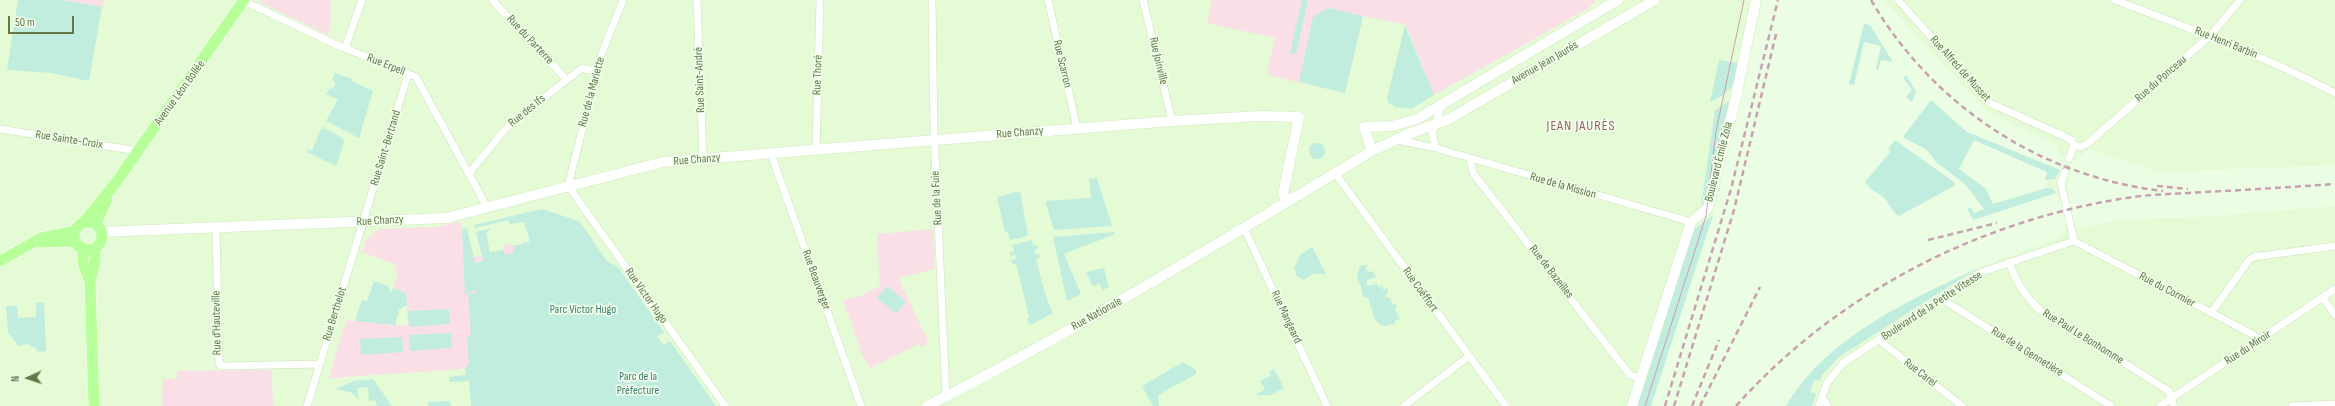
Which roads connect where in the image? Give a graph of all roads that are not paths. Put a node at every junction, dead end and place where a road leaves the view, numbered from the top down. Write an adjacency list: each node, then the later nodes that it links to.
1 (244, 0): 20 (street, Rue Erpell); 35 (main road, Avenue Léon Bollée)
2 (362, 0): 20 (street)
3 (492, 0): 23 (street, Rue du Parterre)
4 (623, 0): 21 (street, Rue de la Mariette)
5 (697, 0): 38 (street, Rue Saint-André)
6 (820, 0): 34 (street, Rue Thoré)
7 (932, 0): 31 (street, Rue de la Fuie)
8 (1048, 0): 28 (street, Rue Scarron)
9 (1143, 0): 26 (street, Rue Joinville)
10 (1618, 0): 17 (main road, Avenue Jean Jaurès)
11 (1648, 0): 18 (street)
12 (1655, 0): 18 (main road, Avenue Jean Jaurès)
13 (1756, 0): 50 (main road, Boulevard Émile Zola)
14 (1898, 0): 32 (street, Rue Alfred de Musset)
15 (2115, 0): 19 (street, Rue Henri Barbin)
16 (2240, 0): 19 (street, Rue du Ponceau)
17 (1606, 3): 25 (main road, Avenue Jean Jaurès)
18 (1620, 20): 27 (main road, Avenue Jean Jaurès)
19 (2210, 36): 24 (street, Rue Henri Barbin); 32 (street, Rue du Ponceau)
20 (345, 48): 22 (street, Rue Erpell)
21 (597, 72): 23 (street, Rue des Ifs); 45 (street, Rue de la Mariette)
22 (408, 74): 42 (street, Rue Erpell); 49 (street, Rue Saint-Bertrand)
23 (567, 80): 42 (street, Rue des Ifs)
24 (2335, 93)
25 (1442, 105): 27 (street); 36 (main road, Avenue Jean Jaurès)
26 (1172, 121): 28 (main road, Rue Chanzy); 46 (main road, Rue Chanzy)
27 (1434, 124): 30 (main road, Avenue Jean Jaurès); 33 (street)
28 (1077, 128): 31 (main road, Rue Chanzy)
29 (0, 129): 35 (street, Rue Sainte-Croix)
30 (1397, 140): 33 (street, Rue de la Mission); 36 (main road, Avenue Jean Jaurès)
31 (935, 141): 34 (main road, Rue Chanzy); 71 (street, Rue de la Fuie)
32 (2074, 145): 40 (street)
33 (1436, 148): 39 (street, Rue de la Mission)
34 (816, 150): 37 (main road, Rue Chanzy)
35 (138, 151): 44 (main road, Avenue Léon Bollée)
36 (1372, 151): 43 (main road, Avenue Jean Jaurès)
37 (771, 154): 38 (main road, Rue Chanzy); 78 (street, Rue Beauverger)
38 (704, 159): 45 (main road, Rue Chanzy)
39 (1470, 159): 50 (street, Rue de la Mission); 70 (street, Rue de Bazeilles)
40 (2069, 159)
41 (2065, 172): 55 (street)
42 (470, 173): 47 (street, Rue Erpell)
43 (1335, 173): 46 (main road, Rue Nationale); 68 (street, Rue Coëffort)
44 (114, 185): 48 (main road, Avenue Léon Bollée); 51 (main road, Avenue Léon Bollée)
45 (568, 186): 47 (main road, Rue Chanzy); 77 (street, Rue Victor Hugo)
46 (1288, 202): 53 (main road, Rue Nationale)
47 (487, 207): 49 (main road, Rue Chanzy)
48 (84, 222): 51 (main road); 54 (main road, Avenue Léon Bollée)
49 (363, 222): 52 (main road, Rue Chanzy); 69 (street, Rue Berthelot)
50 (1691, 222): 70 (main road)
51 (99, 228): 52 (main road, Rue Chanzy); 57 (main road, Avenue Léon Bollée)
52 (216, 228): 69 (street, Rue d'Hauteville)
53 (1244, 228): 71 (main road, Rue Nationale); 80 (street, Rue Mangeard)
54 (78, 240): 57 (main road); 58 (main road); 60 (main road)
55 (2074, 241): 59 (street, Boulevard de la Petite Vitesse); 64 (street, Rue du Cormier)
56 (2335, 246): 64 (street)
57 (95, 248): 60 (main road, Avenue Léon Bollée)
58 (0, 261)
59 (2009, 262): 63 (street, Boulevard de la Petite Vitesse); 73 (street, Rue Paul Le Bonhomme)
60 (90, 282): 75 (main road)
61 (2335, 289): 62 (street, Rue du Miroir)
62 (2323, 298): 65 (street); 67 (street, Rue du Miroir)
63 (1942, 299): 66 (street, Boulevard de la Petite Vitesse); 87 (street, Rue de la Gennetière)
64 (2211, 313): 67 (street, Rue du Cormier)
65 (2335, 315)
66 (1879, 340): 72 (street, Boulevard de la Petite Vitesse); 86 (street, Rue Carel)
67 (2260, 340): 73 (street, Rue du Miroir)
68 (1469, 356): 81 (street); 82 (street, Rue Coëffort)
69 (320, 364): 76 (street, Rue Berthelot)
70 (1641, 379): 83 (main road)
71 (946, 396): 79 (main road, Rue Nationale)
72 (1822, 396): 84 (street, Boulevard de la Petite Vitesse); 85 (street)
73 (2171, 399): 88 (street, Rue du Miroir); 89 (street, Rue Paul Le Bonhomme)
74 (2335, 404): 90 (street)
75 (94, 406)
76 (307, 406)
77 (725, 406)
78 (861, 406)
79 (927, 406)
80 (1327, 406)
81 (1404, 406)
82 (1506, 406)
83 (1632, 406)
84 (1819, 406)
85 (1828, 406)
86 (1962, 406)
87 (2111, 406)
88 (2160, 406)
89 (2174, 406)
90 (2292, 406)

